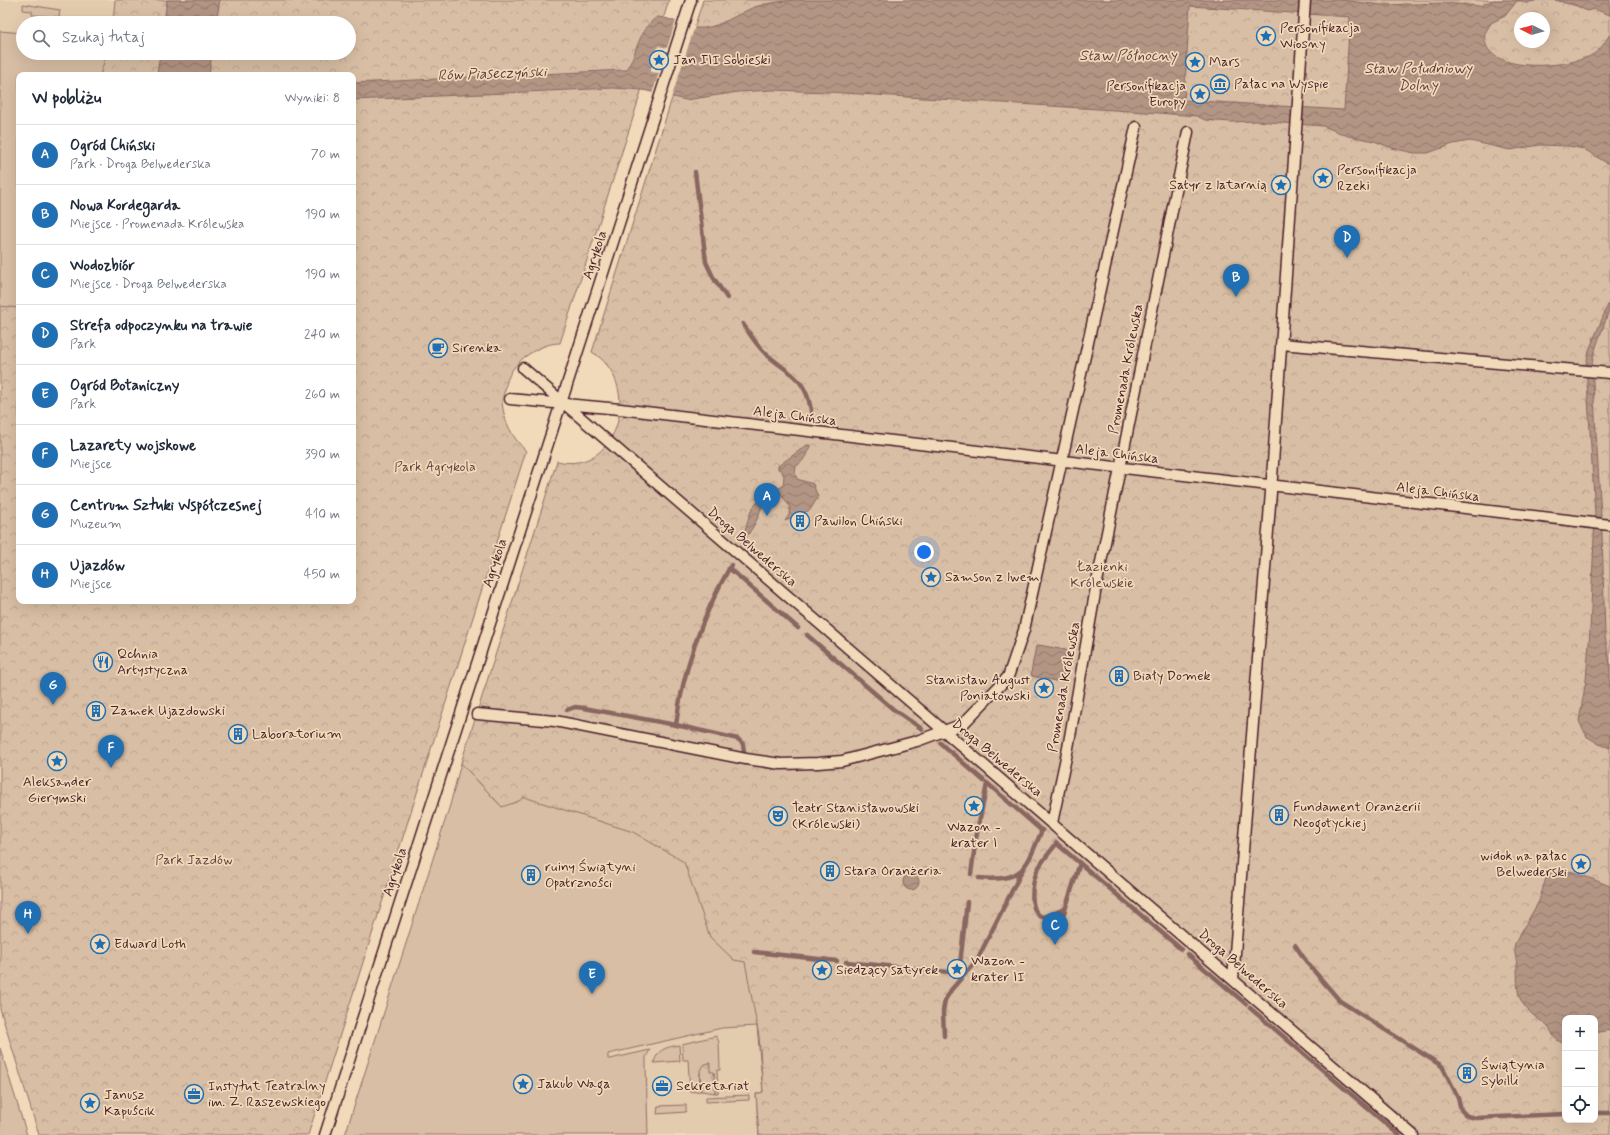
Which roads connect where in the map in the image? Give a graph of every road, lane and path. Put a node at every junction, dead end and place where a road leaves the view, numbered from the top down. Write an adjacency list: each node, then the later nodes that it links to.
1 (691, 0): 9 (street, Agrykola)
2 (1305, 0): 5 (street)
3 (1136, 127): 10 (street)
4 (1188, 132): 11 (street, Promenada Królewska)
5 (1281, 344): 7 (street); 12 (street)
6 (523, 368): 9 (street, Droga Belwederska)
7 (1608, 373)
8 (510, 398): 9 (street, Aleja Chińska)
9 (562, 403): 10 (street, Aleja Chińska); 15 (street, Droga Belwederska); 18 (street, Agrykola)
10 (1062, 461): 11 (street, Aleja Chińska); 15 (street)
11 (1120, 468): 12 (street, Aleja Chińska); 16 (street, Promenada Królewska)
12 (1271, 486): 13 (street, Aleja Chińska); 17 (street)
13 (1610, 526)
14 (476, 714): 15 (street)
15 (944, 731): 16 (street, Droga Belwederska)
16 (1052, 823): 17 (street, Droga Belwederska)
17 (1233, 979): 19 (street, Droga Belwederska)
18 (325, 1135)
19 (1413, 1135)

